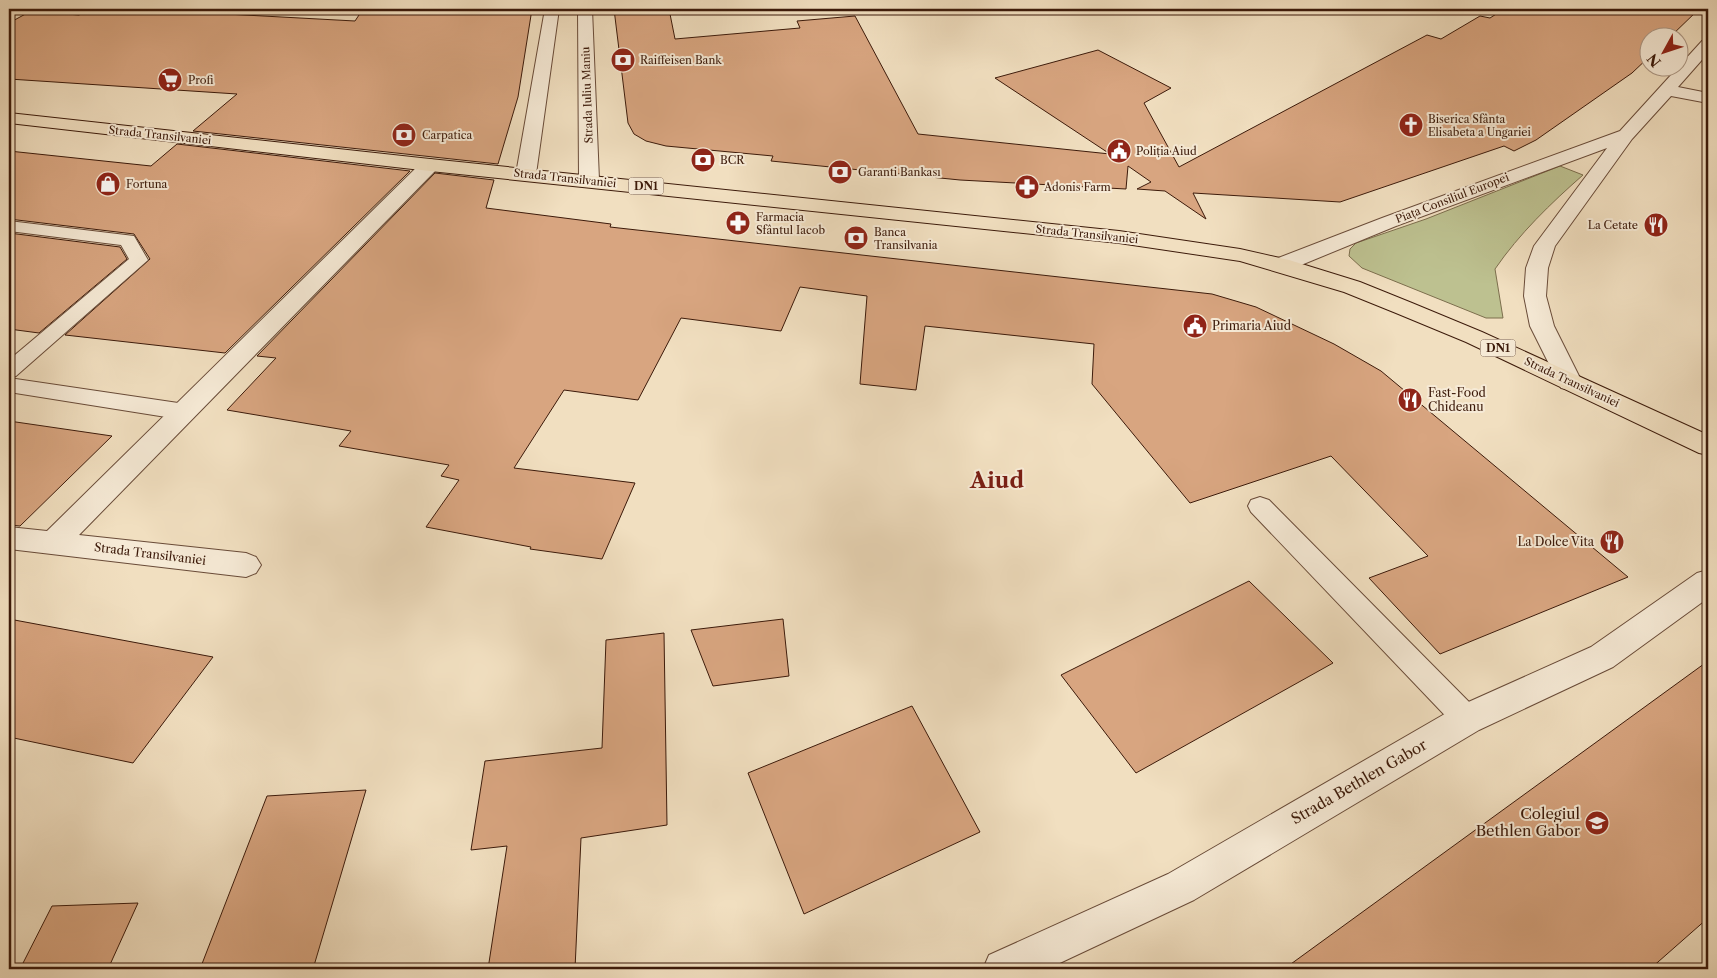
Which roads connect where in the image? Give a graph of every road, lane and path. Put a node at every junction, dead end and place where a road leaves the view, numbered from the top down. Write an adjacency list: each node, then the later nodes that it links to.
1 (552, 9): 9 (street)
2 (585, 9): 10 (street, Strada Iuliu Maniu)
3 (1708, 44): 4 (street, Piața Consiliul Europei)
4 (1666, 90): 5 (street); 7 (street, Piața Consiliul Europei)
5 (1708, 98)
6 (9, 118): 8 (main road, Strada Transilvaniei / DN1)
7 (1626, 135): 12 (street, Piața Consiliul Europei); 14 (street, Piața Consiliul Europei)
8 (430, 165): 9 (main road, Strada Transilvaniei / DN1); 16 (street)
9 (526, 174): 10 (main road, Strada Transilvaniei / DN1)
10 (589, 180): 12 (main road, Strada Transilvaniei / DN1)
11 (9, 226): 13 (lane)
12 (1281, 265): 14 (main road, Strada Transilvaniei / DN1)
13 (9, 371)
14 (1570, 382): 17 (main road, Strada Transilvaniei / DN1)
15 (9, 385): 16 (lane)
16 (185, 412): 20 (street)
17 (1708, 446)
18 (1260, 506): 23 (lane)
19 (9, 538): 20 (street, Strada Transilvaniei)
20 (53, 543): 21 (street, Strada Transilvaniei)
21 (246, 565)
22 (1708, 582): 23 (street, Strada Bethlen Gabor)
23 (1467, 719): 24 (street, Strada Bethlen Gabor)
24 (1003, 969)

